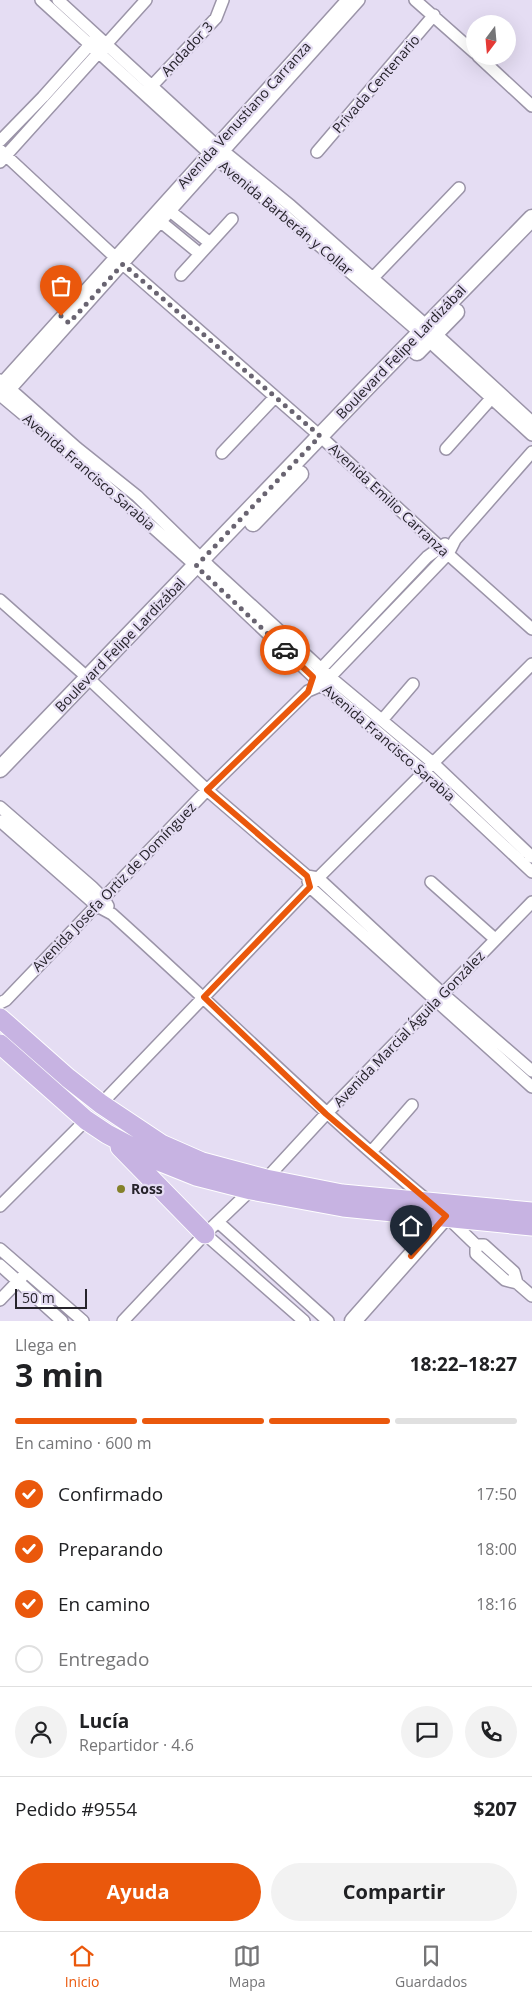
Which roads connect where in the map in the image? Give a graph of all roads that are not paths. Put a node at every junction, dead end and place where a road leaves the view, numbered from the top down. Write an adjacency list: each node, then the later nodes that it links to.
1 (41, 0): 9 (street, Avenida Barberán y Collar)
2 (58, 0): 9 (street, Avenida Barberán y Collar)
3 (146, 0): 9 (street)
4 (223, 0): 13 (street, Andador 3)
5 (347, 0): 12 (street, Avenida Venustiano Carranza)
6 (358, 0): 12 (street, Avenida Venustiano Carranza)
7 (415, 0): 8 (street)
8 (434, 15): 10 (street); 18 (street, Privada Centenario)
9 (98, 44): 13 (street, Avenida Barberán y Collar); 14 (street)
10 (466, 45)
11 (488, 65): 15 (street)
12 (293, 67): 17 (street, Avenida Venustiano Carranza)
13 (149, 90): 17 (street, Avenida Barberán y Collar)
14 (47, 101): 16 (street); 19 (street)
15 (532, 106)
16 (0, 141)
17 (216, 152): 21 (street, Avenida Venustiano Carranza); 29 (street, Avenida Venustiano Carranza); 31 (street, Avenida Barberán y Collar)
18 (317, 152)
19 (2, 156): 29 (street, Avenida Emilio Carranza)
20 (458, 188): 31 (street)
21 (170, 211): 24 (street, Avenida Venustiano Carranza); 26 (street)
22 (532, 218): 27 (main road, Boulevard Felipe Lardizábal)
23 (232, 219): 26 (street)
24 (161, 222): 28 (street); 29 (street, Avenida Venustiano Carranza)
25 (532, 233): 27 (main road, Boulevard Felipe Lardizábal)
26 (210, 243): 28 (street)
27 (510, 248): 32 (main road, Boulevard Felipe Lardizábal)
28 (200, 254): 30 (street)
29 (120, 261): 33 (street, Avenida Venustiano Carranza); 35 (street, Avenida Emilio Carranza)
30 (181, 274)
31 (369, 282): 32 (street, Avenida Barberán y Collar)
32 (427, 333): 34 (street, Avenida Barberán y Collar); 38 (main road, Boulevard Felipe Lardizábal)
33 (2, 390): 43 (street, Avenida Francisco Sarabia)
34 (495, 395): 36 (street, Avenida Barberán y Collar); 37 (street, Avenida Barberán y Collar); 39 (street)
35 (275, 397): 38 (street, Avenida Emilio Carranza); 41 (street)
36 (532, 422)
37 (532, 435)
38 (324, 440): 42 (street, Avenida Emilio Carranza); 43 (main road, Boulevard Felipe Lardizábal)
39 (446, 449)
40 (532, 452): 42 (street, Avenida Josefa Ortiz de Domínguez)
41 (222, 453)
42 (444, 550): 44 (street, Avenida Josefa Ortiz de Domínguez); 46 (street, Avenida Josefa Ortiz de Domínguez); 47 (street, Avenida Emilio Carranza)
43 (203, 566): 50 (street, Avenida Francisco Sarabia); 51 (main road, Boulevard Felipe Lardizábal)
44 (392, 594): 46 (street); 48 (street, Avenida Josefa Ortiz de Domínguez)
45 (0, 600): 51 (street)
46 (401, 602): 48 (street, Avenida Josefa Ortiz de Domínguez)
47 (532, 628)
48 (357, 641): 50 (street, Avenida Josefa Ortiz de Domínguez)
49 (532, 664): 55 (street)
50 (322, 677): 53 (street, Avenida Francisco Sarabia); 57 (street, Avenida Francisco Sarabia); 59 (street, Avenida Josefa Ortiz de Domínguez)
51 (92, 682): 54 (main road, Boulevard Felipe Lardizábal); 59 (street)
52 (414, 684): 53 (street)
53 (383, 719): 55 (street, Avenida Francisco Sarabia)
54 (33, 743): 56 (main road, Boulevard Felipe Lardizábal); 58 (main road, Boulevard Felipe Lardizábal)
55 (433, 763): 57 (street); 63 (street, Avenida Francisco Sarabia)
56 (0, 768)
57 (425, 772): 64 (street, Avenida Francisco Sarabia); 65 (street)
58 (0, 782)
59 (207, 790): 65 (street); 67 (street, Avenida Josefa Ortiz de Domínguez)
60 (0, 807): 62 (street)
61 (0, 821): 62 (street)
62 (42, 849): 67 (street)
63 (532, 857)
64 (532, 872)
65 (312, 881): 70 (street); 71 (street)
66 (431, 882): 69 (street)
67 (101, 902): 70 (street); 72 (street, Avenida Josefa Ortiz de Domínguez)
68 (532, 902): 69 (street, Avenida Marcial Águila González)
69 (495, 940): 71 (street, Avenida Marcial Águila González)
70 (204, 997): 77 (street); 79 (street)
71 (439, 998): 75 (street); 76 (street); 79 (street, Avenida Marcial Águila González)
72 (3, 1001): 73 (street, Avenida Josefa Ortiz de Domínguez)
73 (0, 1016): 77 (main road)
74 (0, 1044): 80 (main road)
75 (532, 1070)
76 (532, 1087)
77 (101, 1104): 83 (main road)
78 (412, 1105): 82 (street)
79 (326, 1114): 82 (street); 83 (street, Avenida Marcial Águila González)
80 (86, 1120): 81 (main road); 86 (street)
81 (107, 1134): 84 (main road); 90 (main road)
82 (371, 1152): 85 (street)
83 (266, 1179): 85 (main road)
84 (250, 1190): 88 (main road); 90 (street)
85 (427, 1200): 87 (main road); 88 (street)
86 (0, 1206)
87 (532, 1212)
88 (446, 1216): 89 (main road); 97 (street); 104 (main road)
89 (532, 1226)
90 (212, 1228): 95 (street); 96 (street); 101 (street)
91 (0, 1249): 93 (street)
92 (0, 1265): 94 (street)
93 (27, 1272): 94 (street); 100 (street)
94 (18, 1281): 98 (street); 99 (street)
95 (286, 1283): 96 (street); 103 (street)
96 (274, 1295): 102 (street)
97 (532, 1296)
98 (0, 1300)
99 (62, 1321)
100 (83, 1321)
101 (123, 1321)
102 (304, 1321)
103 (328, 1321)
104 (353, 1321)

